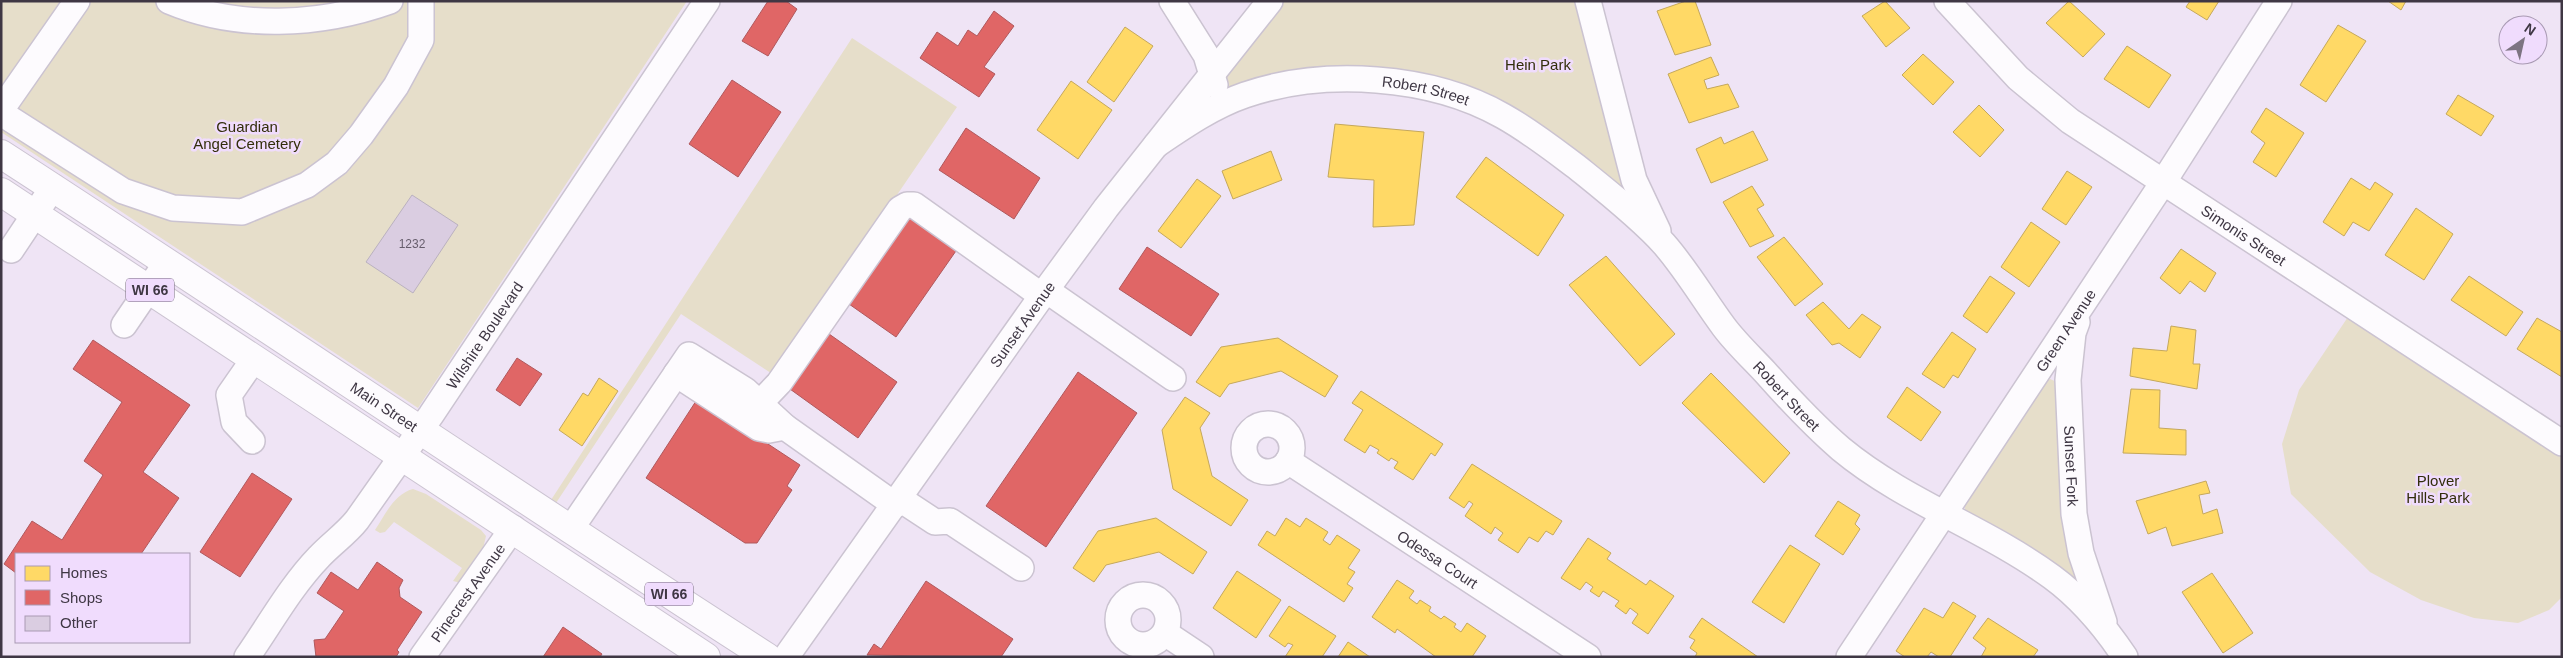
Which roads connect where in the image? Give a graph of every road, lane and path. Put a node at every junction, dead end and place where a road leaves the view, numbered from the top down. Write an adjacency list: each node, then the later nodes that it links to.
1 (77, 1): 13 (street)
2 (169, 1): 3 (street)
3 (390, 1)
4 (421, 1): 13 (street)
5 (707, 1): 32 (street, Wilshire Boulevard)
6 (1172, 1): 11 (street)
7 (1270, 1): 11 (street, Sunset Avenue)
8 (1588, 1): 20 (street, Robert Street)
9 (1947, 1): 16 (street, Simonis Street)
10 (2279, 1): 16 (street, Green Avenue)
11 (1211, 74): 12 (street); 14 (street, Sunset Avenue)
12 (1221, 104): 14 (street, Robert Street); 20 (street, Robert Street)
13 (1, 112)
14 (1156, 145): 24 (street, Sunset Avenue)
15 (1, 154): 17 (main road, Main Street / WI 66)
16 (2164, 182): 25 (street, Green Avenue); 34 (street, Simonis Street)
17 (53, 187): 19 (street); 22 (main road, Main Street / WI 66)
18 (1, 192): 19 (main road, WI 66)
19 (34, 214): 21 (street); 23 (main road, WI 66)
20 (1663, 243): 38 (street, Robert Street)
21 (11, 250)
22 (166, 262): 23 (street); 32 (main road, Main Street / WI 66)
23 (148, 289): 26 (street); 27 (main road, WI 66)
24 (1044, 293): 29 (street); 30 (street); 37 (street, Sunset Avenue)
25 (2085, 301): 38 (street, Green Avenue); 42 (street, Sunset Fork)
26 (124, 326)
27 (254, 359): 33 (street); 35 (main road, WI 66)
28 (676, 374): 30 (street); 31 (street); 40 (street)
29 (1173, 378)
30 (759, 404): 31 (street)
31 (785, 427): 37 (street)
32 (420, 429): 35 (street, Wilshire Boulevard); 40 (main road, Main Street / WI 66)
33 (252, 441)
34 (2562, 443)
35 (401, 456): 39 (main road, WI 66); 44 (street, Wilshire Boulevard)
36 (1288, 460): 50 (street, Odessa Court)
37 (897, 502): 41 (street); 48 (street, Sunset Avenue)
38 (1942, 514): 42 (street, Sunset Fork); 51 (street, Green Avenue)
39 (513, 528): 45 (street, Pinecrest Avenue); 46 (main road, WI 66)
40 (570, 530): 47 (main road, Main Street / WI 66)
41 (1021, 568)
42 (2106, 629): 52 (street, Sunset Fork)
43 (1165, 633): 49 (street)
44 (247, 657)
45 (422, 657)
46 (706, 657)
47 (768, 657)
48 (786, 657)
49 (1201, 657)
50 (1588, 657)
51 (1848, 657)
52 (2125, 657)

